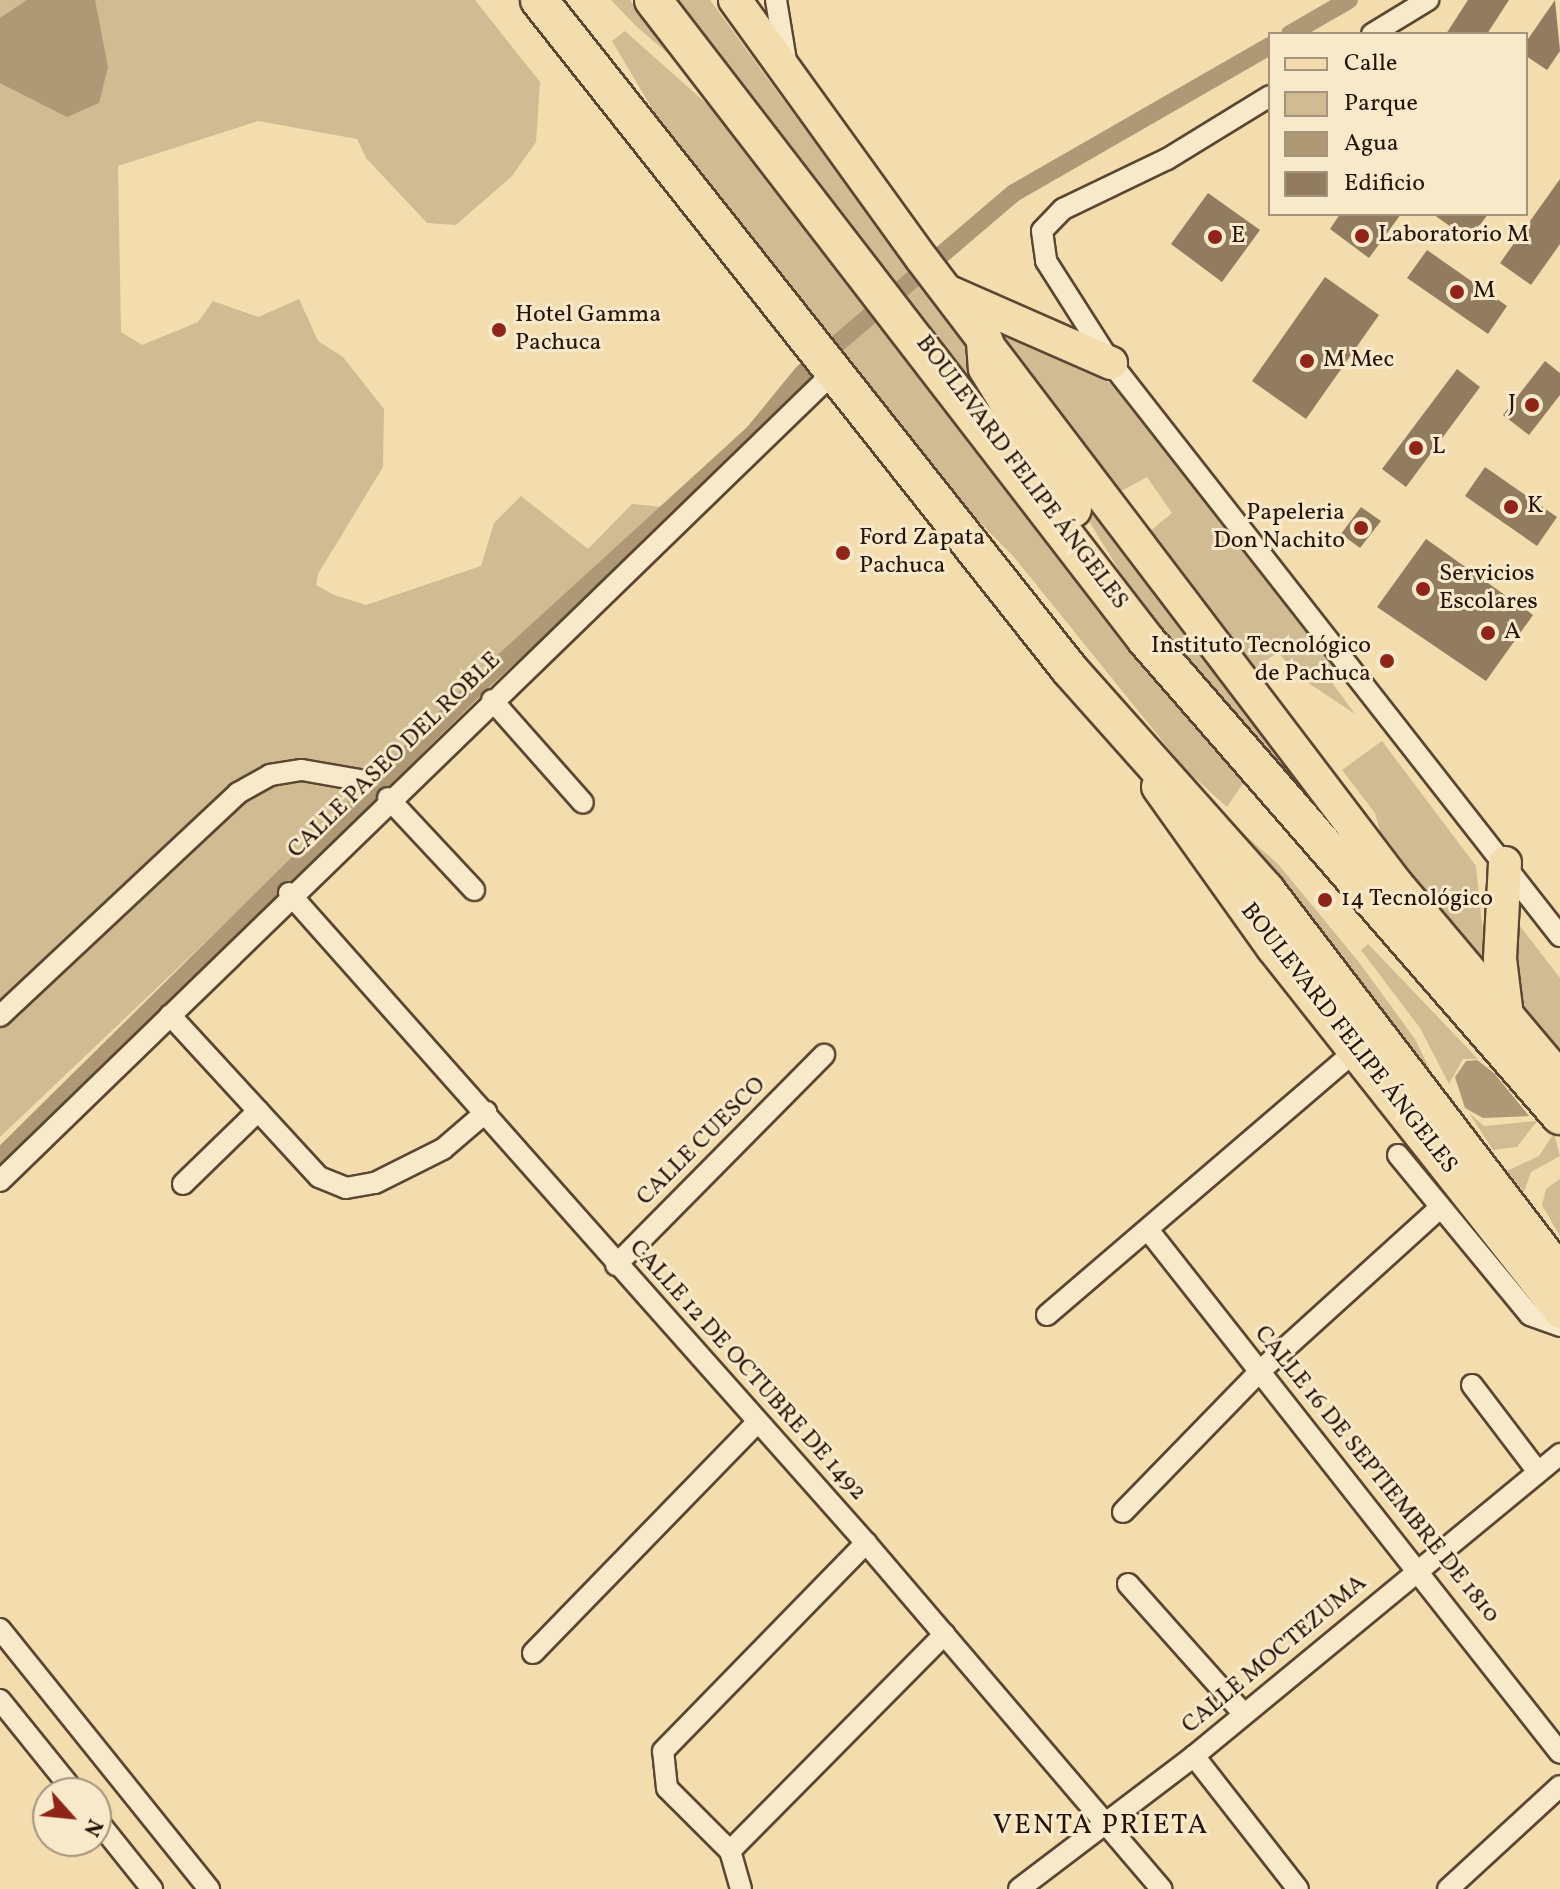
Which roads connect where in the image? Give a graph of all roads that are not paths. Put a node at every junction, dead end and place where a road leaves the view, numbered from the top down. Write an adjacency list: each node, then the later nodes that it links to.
1 (539, 0): 12 (highway, BOULEVARD FELIPE ÁNGELES)
2 (653, 0): 13 (highway, BOULEVARD FELIPE ÁNGELES)
3 (735, 0): 7 (main road, BOULEVARD FELIPE ÁNGELES)
4 (776, 0): 7 (street)
5 (1428, 0): 6 (street)
6 (1375, 32)
7 (787, 69): 9 (main road, BOULEVARD FELIPE ÁNGELES)
8 (1268, 97): 11 (street)
9 (947, 290): 10 (main road, BOULEVARD FELIPE ÁNGELES); 11 (main road)
10 (985, 342): 13 (highway); 25 (main road, BOULEVARD FELIPE ÁNGELES)
11 (1111, 363): 19 (street)
12 (824, 364): 14 (street, CALLE PASEO DEL ROBLE); 15 (highway, BOULEVARD FELIPE ÁNGELES)
13 (1146, 640): 31 (highway, BOULEVARD FELIPE ÁNGELES)
14 (492, 700): 17 (street, CALLE PASEO DEL ROBLE); 18 (street)
15 (1115, 722): 26 (main road, BOULEVARD FELIPE ÁNGELES); 38 (highway, BOULEVARD FELIPE ÁNGELES)
16 (360, 780): 24 (street, CALLE PASEO DEL ROBLE)
17 (388, 798): 20 (street); 21 (street, CALLE PASEO DEL ROBLE)
18 (583, 803)
19 (1505, 863): 22 (street); 25 (main road)
20 (474, 890)
21 (289, 893): 23 (street, CALLE PASEO DEL ROBLE); 30 (street, CALLE 12 DE OCTUBRE DE 1492)
22 (1560, 936)
23 (170, 1015): 29 (street); 33 (street, CALLE PASEO DEL ROBLE)
24 (0, 1016)
25 (1507, 1016): 28 (main road, BOULEVARD FELIPE ÁNGELES)
26 (1355, 1051): 36 (street); 38 (main road, BOULEVARD FELIPE ÁNGELES)
27 (824, 1055): 37 (street, CALLE CUESCO)
28 (1560, 1078)
29 (258, 1111): 30 (street); 34 (street)
30 (486, 1112): 37 (street, CALLE 12 DE OCTUBRE DE 1492)
31 (1560, 1116)
32 (1398, 1155): 35 (street)
33 (0, 1181)
34 (183, 1184)
35 (1440, 1208): 41 (street); 42 (street)
36 (1149, 1231): 40 (street); 42 (street, CALLE 16 DE SEPTIEMBRE DE 1810)
37 (616, 1265): 44 (street, CALLE 12 DE OCTUBRE DE 1492)
38 (1546, 1275): 39 (main road, BOULEVARD FELIPE ÁNGELES)
39 (1560, 1312)
40 (1047, 1315)
41 (1560, 1326)
42 (1260, 1371): 47 (street); 49 (street, CALLE 16 DE SEPTIEMBRE DE 1810)
43 (1472, 1385): 46 (street)
44 (755, 1425): 48 (street, CALLE 12 DE OCTUBRE DE 1492); 53 (street)
45 (1560, 1454): 46 (street, CALLE MOCTEZUMA)
46 (1538, 1472): 49 (street, CALLE MOCTEZUMA)
47 (1123, 1512)
48 (866, 1543): 52 (street, CALLE 12 DE OCTUBRE DE 1492); 62 (street)
49 (1420, 1567): 55 (street, CALLE MOCTEZUMA); 56 (street, CALLE 16 DE SEPTIEMBRE DE 1810)
50 (1128, 1584): 55 (street)
51 (0, 1629): 64 (street)
52 (945, 1634): 60 (street, CALLE 12 DE OCTUBRE DE 1492); 62 (street)
53 (533, 1653)
54 (0, 1700): 58 (street)
55 (1243, 1713): 57 (street, CALLE MOCTEZUMA)
56 (1560, 1753)
57 (1194, 1756): 60 (street, CALLE MOCTEZUMA); 68 (street)
58 (62, 1777)
59 (1560, 1786): 69 (street)
60 (1101, 1826): 66 (street, CALLE MOCTEZUMA); 67 (street, CALLE 12 DE OCTUBRE DE 1492)
61 (112, 1839): 63 (street)
62 (730, 1851): 65 (street)
63 (152, 1889)
64 (209, 1889)
65 (741, 1889)
66 (1019, 1889)
67 (1161, 1889)
68 (1298, 1889)
69 (1448, 1889)

